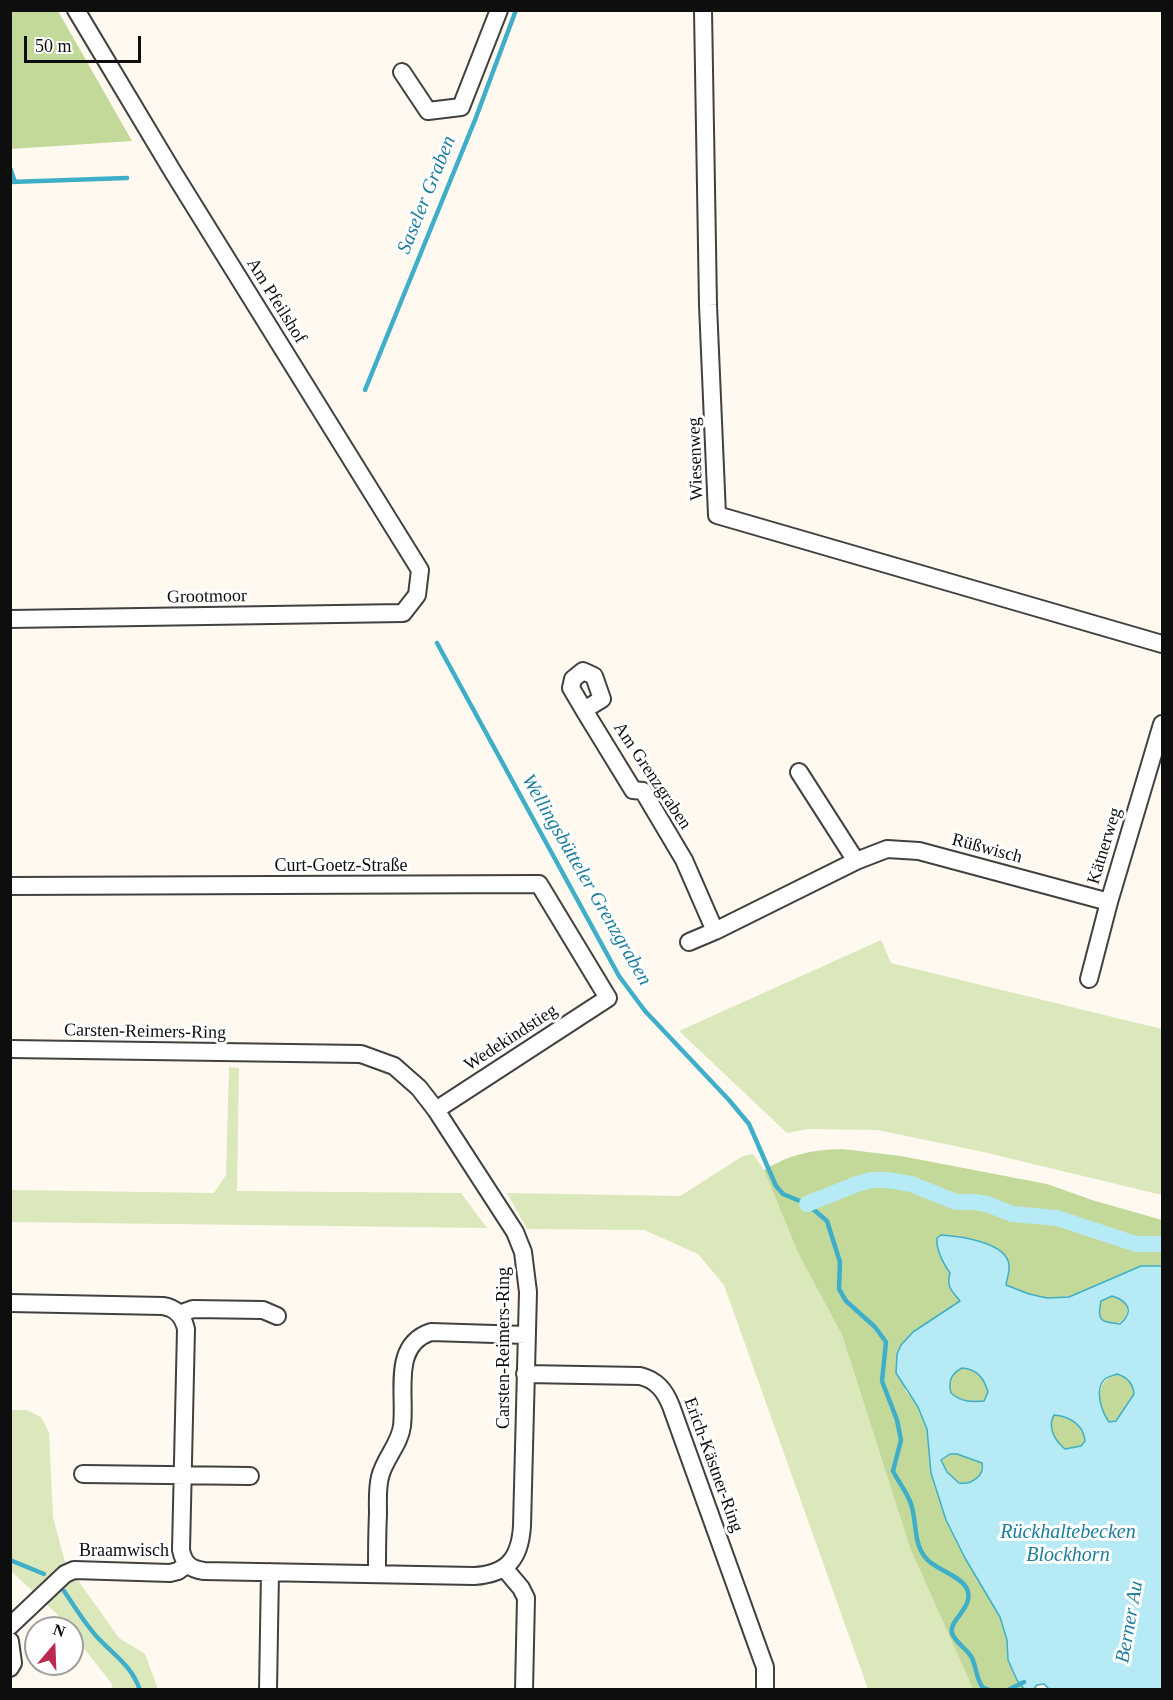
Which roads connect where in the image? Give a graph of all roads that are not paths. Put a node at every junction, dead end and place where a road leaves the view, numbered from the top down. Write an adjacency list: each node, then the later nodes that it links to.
1 (76, 10): 5 (street, Am Pfeilshof)
2 (499, 10): 4 (street)
3 (703, 10): 7 (street, Wiesenweg)
4 (402, 72)
5 (403, 613): 6 (street, Grootmoor)
6 (10, 619)
7 (1162, 644)
8 (584, 710): 15 (street, Am Grenzgraben)
9 (1162, 724): 10 (street, Kätnerweg)
10 (1156, 768): 14 (street, Kätnerweg)
11 (800, 772): 12 (street)
12 (856, 861): 14 (street, Rüßwisch); 15 (street, Rüßwisch)
13 (10, 886): 18 (street, Curt-Goetz-Straße)
14 (1109, 902): 17 (street, Kätnerweg)
15 (715, 931): 16 (street, Rüßwisch)
16 (689, 942)
17 (1089, 979)
18 (608, 998): 20 (street, Wedekindstieg)
19 (10, 1049): 20 (street, Carsten-Reimers-Ring)
20 (436, 1110): 24 (street, Carsten-Reimers-Ring)
21 (10, 1303): 22 (street)
22 (179, 1314): 23 (street); 27 (street)
23 (277, 1316)
24 (526, 1335): 25 (street, Carsten-Reimers-Ring); 32 (street)
25 (525, 1374): 30 (street, Carsten-Reimers-Ring); 38 (street, Erich-Kästner-Ring)
26 (83, 1474): 27 (street)
27 (182, 1474): 28 (street); 29 (street)
28 (250, 1476)
29 (186, 1565): 31 (street); 33 (street, Braamwisch)
30 (504, 1568): 32 (street); 37 (street)
31 (270, 1572): 32 (street); 36 (street)
32 (376, 1574)
33 (10, 1626)
34 (10, 1641): 35 (street)
35 (10, 1668)
36 (268, 1689)
37 (524, 1689)
38 (765, 1689)

